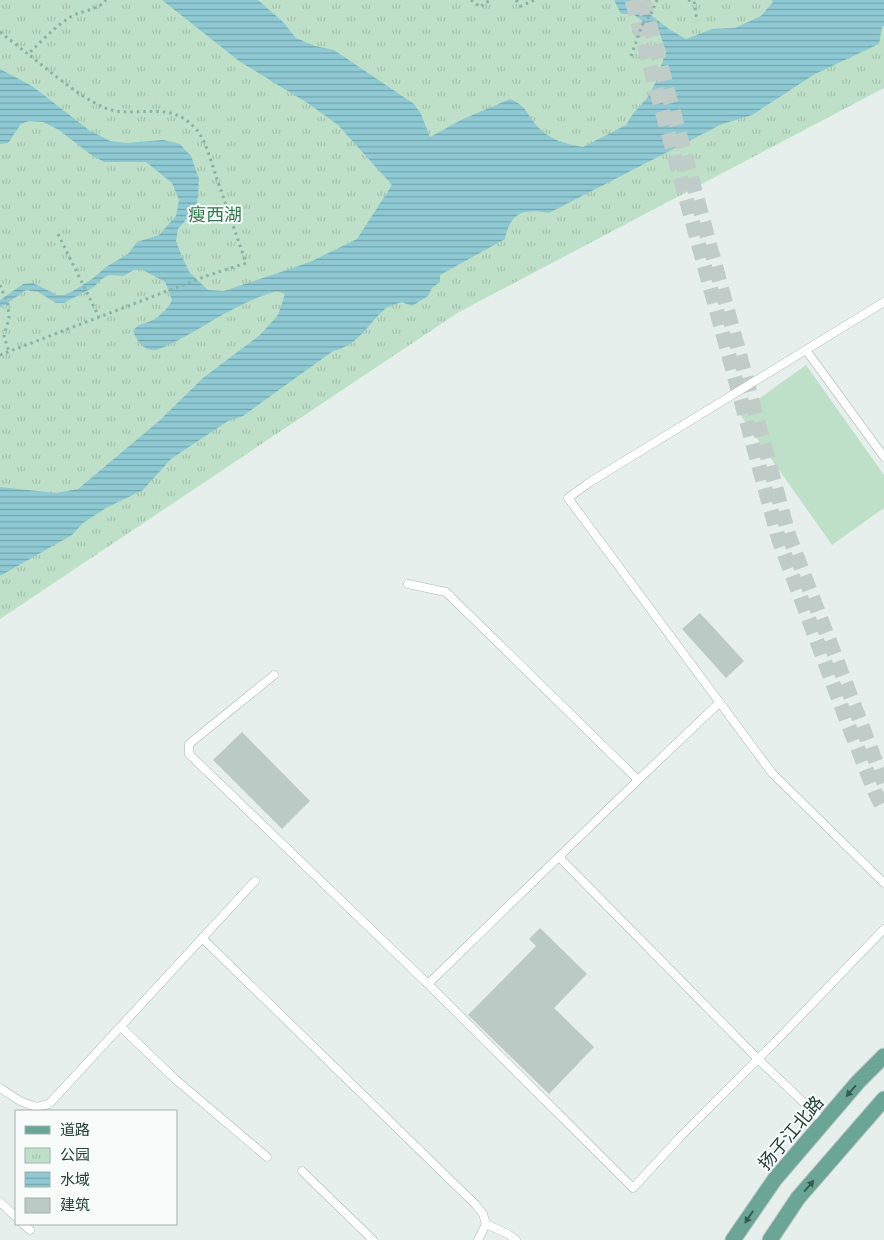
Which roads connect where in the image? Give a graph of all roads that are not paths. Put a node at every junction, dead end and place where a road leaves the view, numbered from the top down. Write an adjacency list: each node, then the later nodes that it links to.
1 (884, 302): 2 (lane)
2 (806, 350): 3 (lane); 6 (lane)
3 (884, 456)
4 (408, 584): 7 (lane)
5 (274, 675): 13 (lane)
6 (720, 702): 7 (lane); 10 (lane)
7 (638, 780): 8 (lane)
8 (558, 857): 13 (lane); 16 (lane)
9 (255, 881): 12 (lane)
10 (884, 883)
11 (884, 929): 16 (lane)
12 (202, 938): 14 (lane); 24 (lane)
13 (428, 984): 16 (lane)
14 (121, 1027): 17 (lane); 20 (lane)
15 (884, 1056): 19 (main road, 扬子江北路, one-way to 19)
16 (758, 1059): 19 (lane)
17 (0, 1088)
18 (884, 1100): 31 (main road, one-way to 18)
19 (824, 1122): 30 (main road, 扬子江北路, one-way to 30)
20 (267, 1157)
21 (302, 1171): 27 (lane)
22 (0, 1202): 23 (lane)
23 (15, 1216)
24 (486, 1224): 28 (lane); 29 (lane)
25 (24, 1225): 26 (lane)
26 (30, 1230)
27 (373, 1240)
28 (478, 1240)
29 (516, 1240)
30 (733, 1240)
31 (770, 1240)

